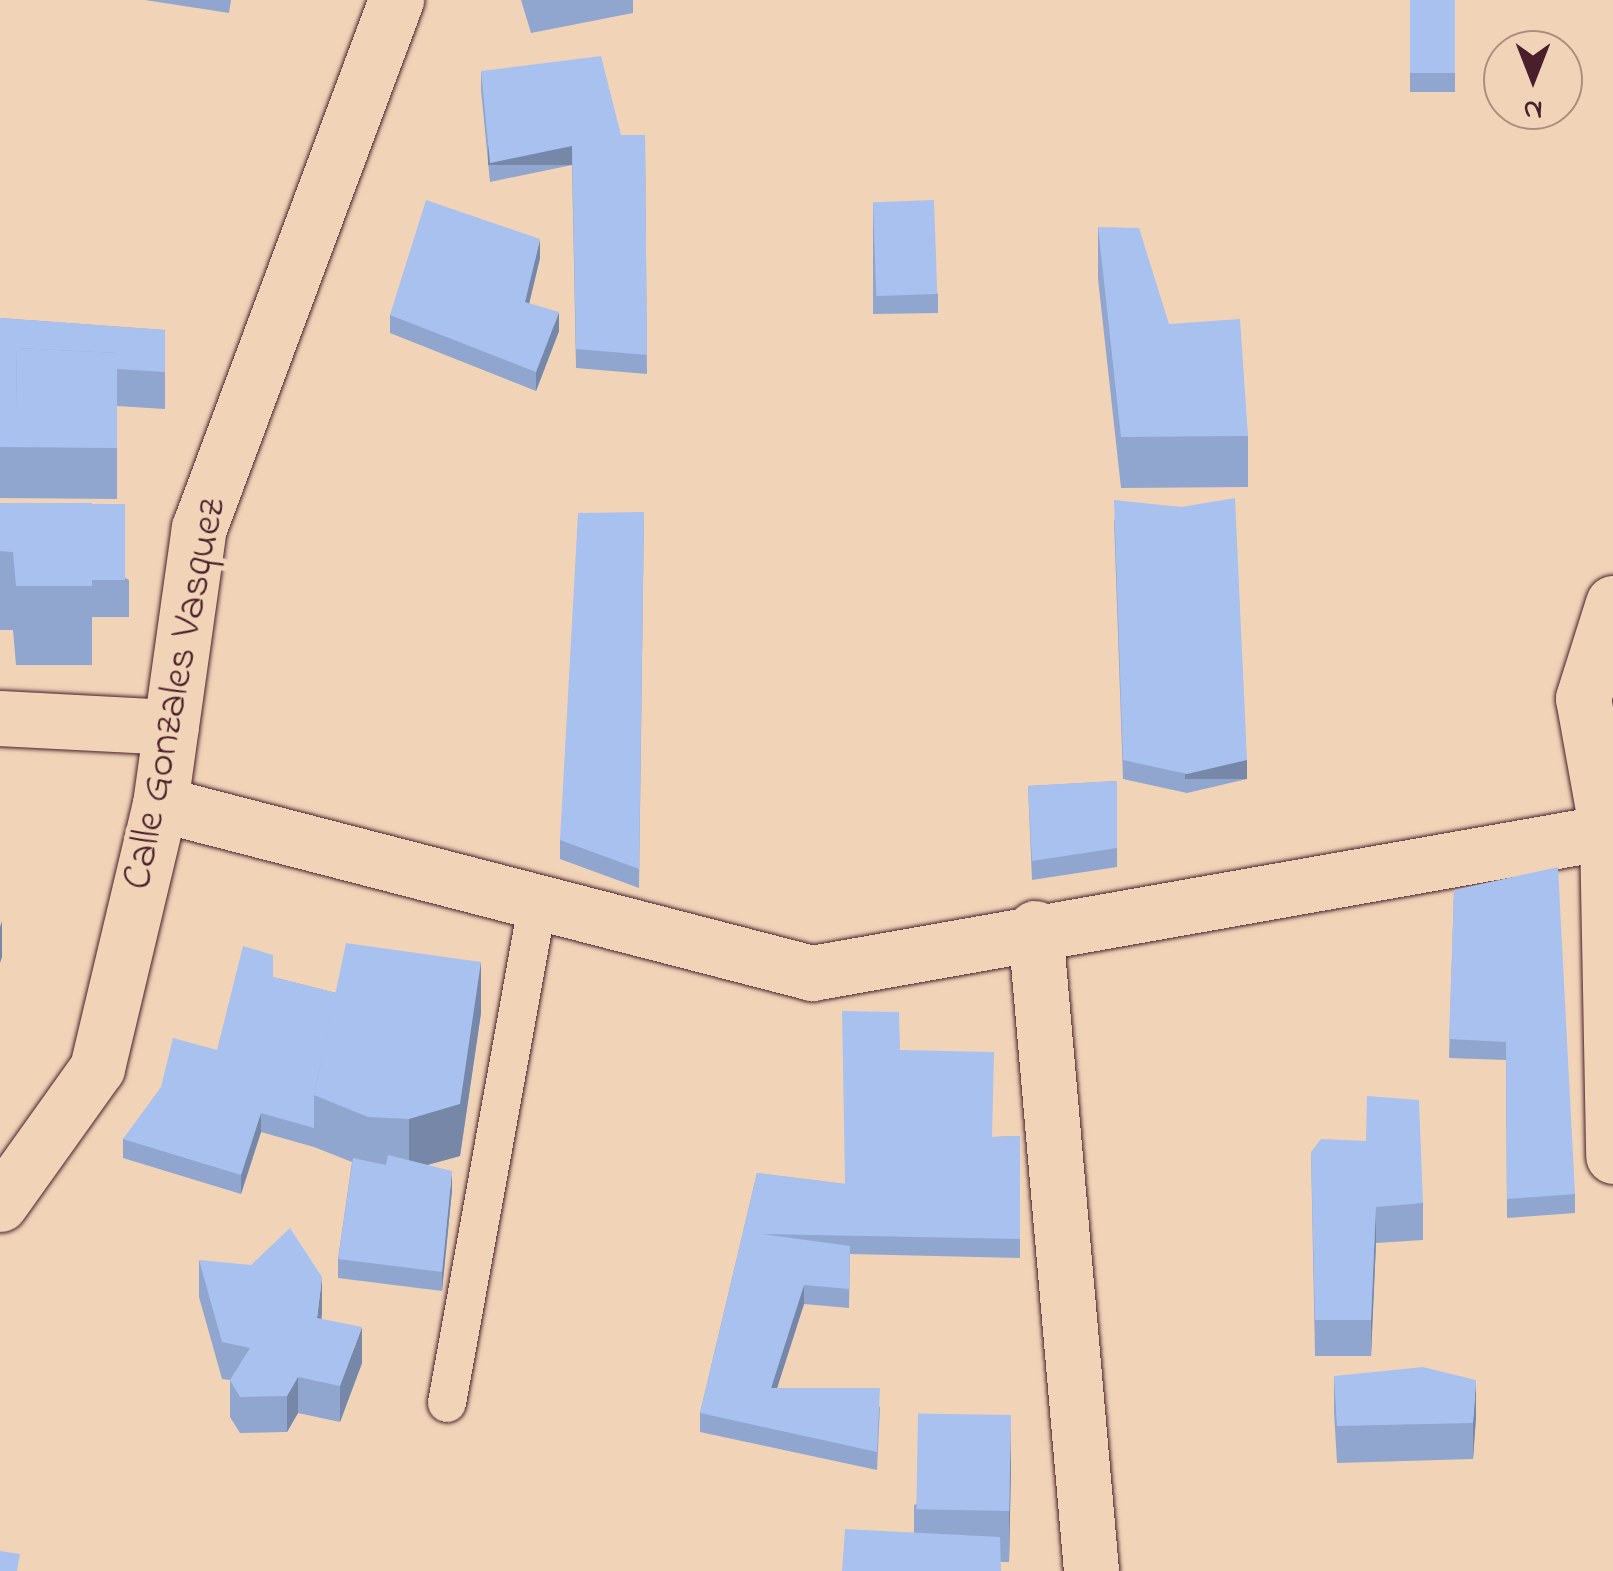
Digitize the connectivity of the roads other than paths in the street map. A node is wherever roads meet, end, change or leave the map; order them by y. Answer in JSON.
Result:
{"nodes":[{"id":1,"x":396,"y":0,"type":"edge"},
{"id":2,"x":1613,"y":603,"type":"edge"},
{"id":3,"x":0,"y":718,"type":"edge"},
{"id":4,"x":171,"y":727,"type":"junction"},
{"id":5,"x":160,"y":804,"type":"junction"},
{"id":6,"x":1607,"y":832,"type":"junction"},
{"id":7,"x":538,"y":902,"type":"junction"},
{"id":8,"x":1035,"y":928,"type":"junction"},
{"id":9,"x":1613,"y":1156,"type":"edge"},
{"id":10,"x":0,"y":1204,"type":"edge"},
{"id":11,"x":448,"y":1403,"type":"dead end"},
{"id":12,"x":1091,"y":1571,"type":"edge"}],
"edges":[{"from":1,"to":4,"type":"street","name":"Calle Gonzales Vasquez"},
{"from":2,"to":6,"type":"street"},
{"from":3,"to":4,"type":"street"},
{"from":4,"to":5,"type":"street","name":"Calle Gonzales Vasquez"},
{"from":5,"to":7,"type":"street"},
{"from":5,"to":10,"type":"street","name":"Calle Gonzales Vasquez"},
{"from":6,"to":8,"type":"street"},
{"from":6,"to":9,"type":"street"},
{"from":7,"to":8,"type":"street"},
{"from":7,"to":11,"type":"lane"},
{"from":8,"to":12,"type":"street"}]}
